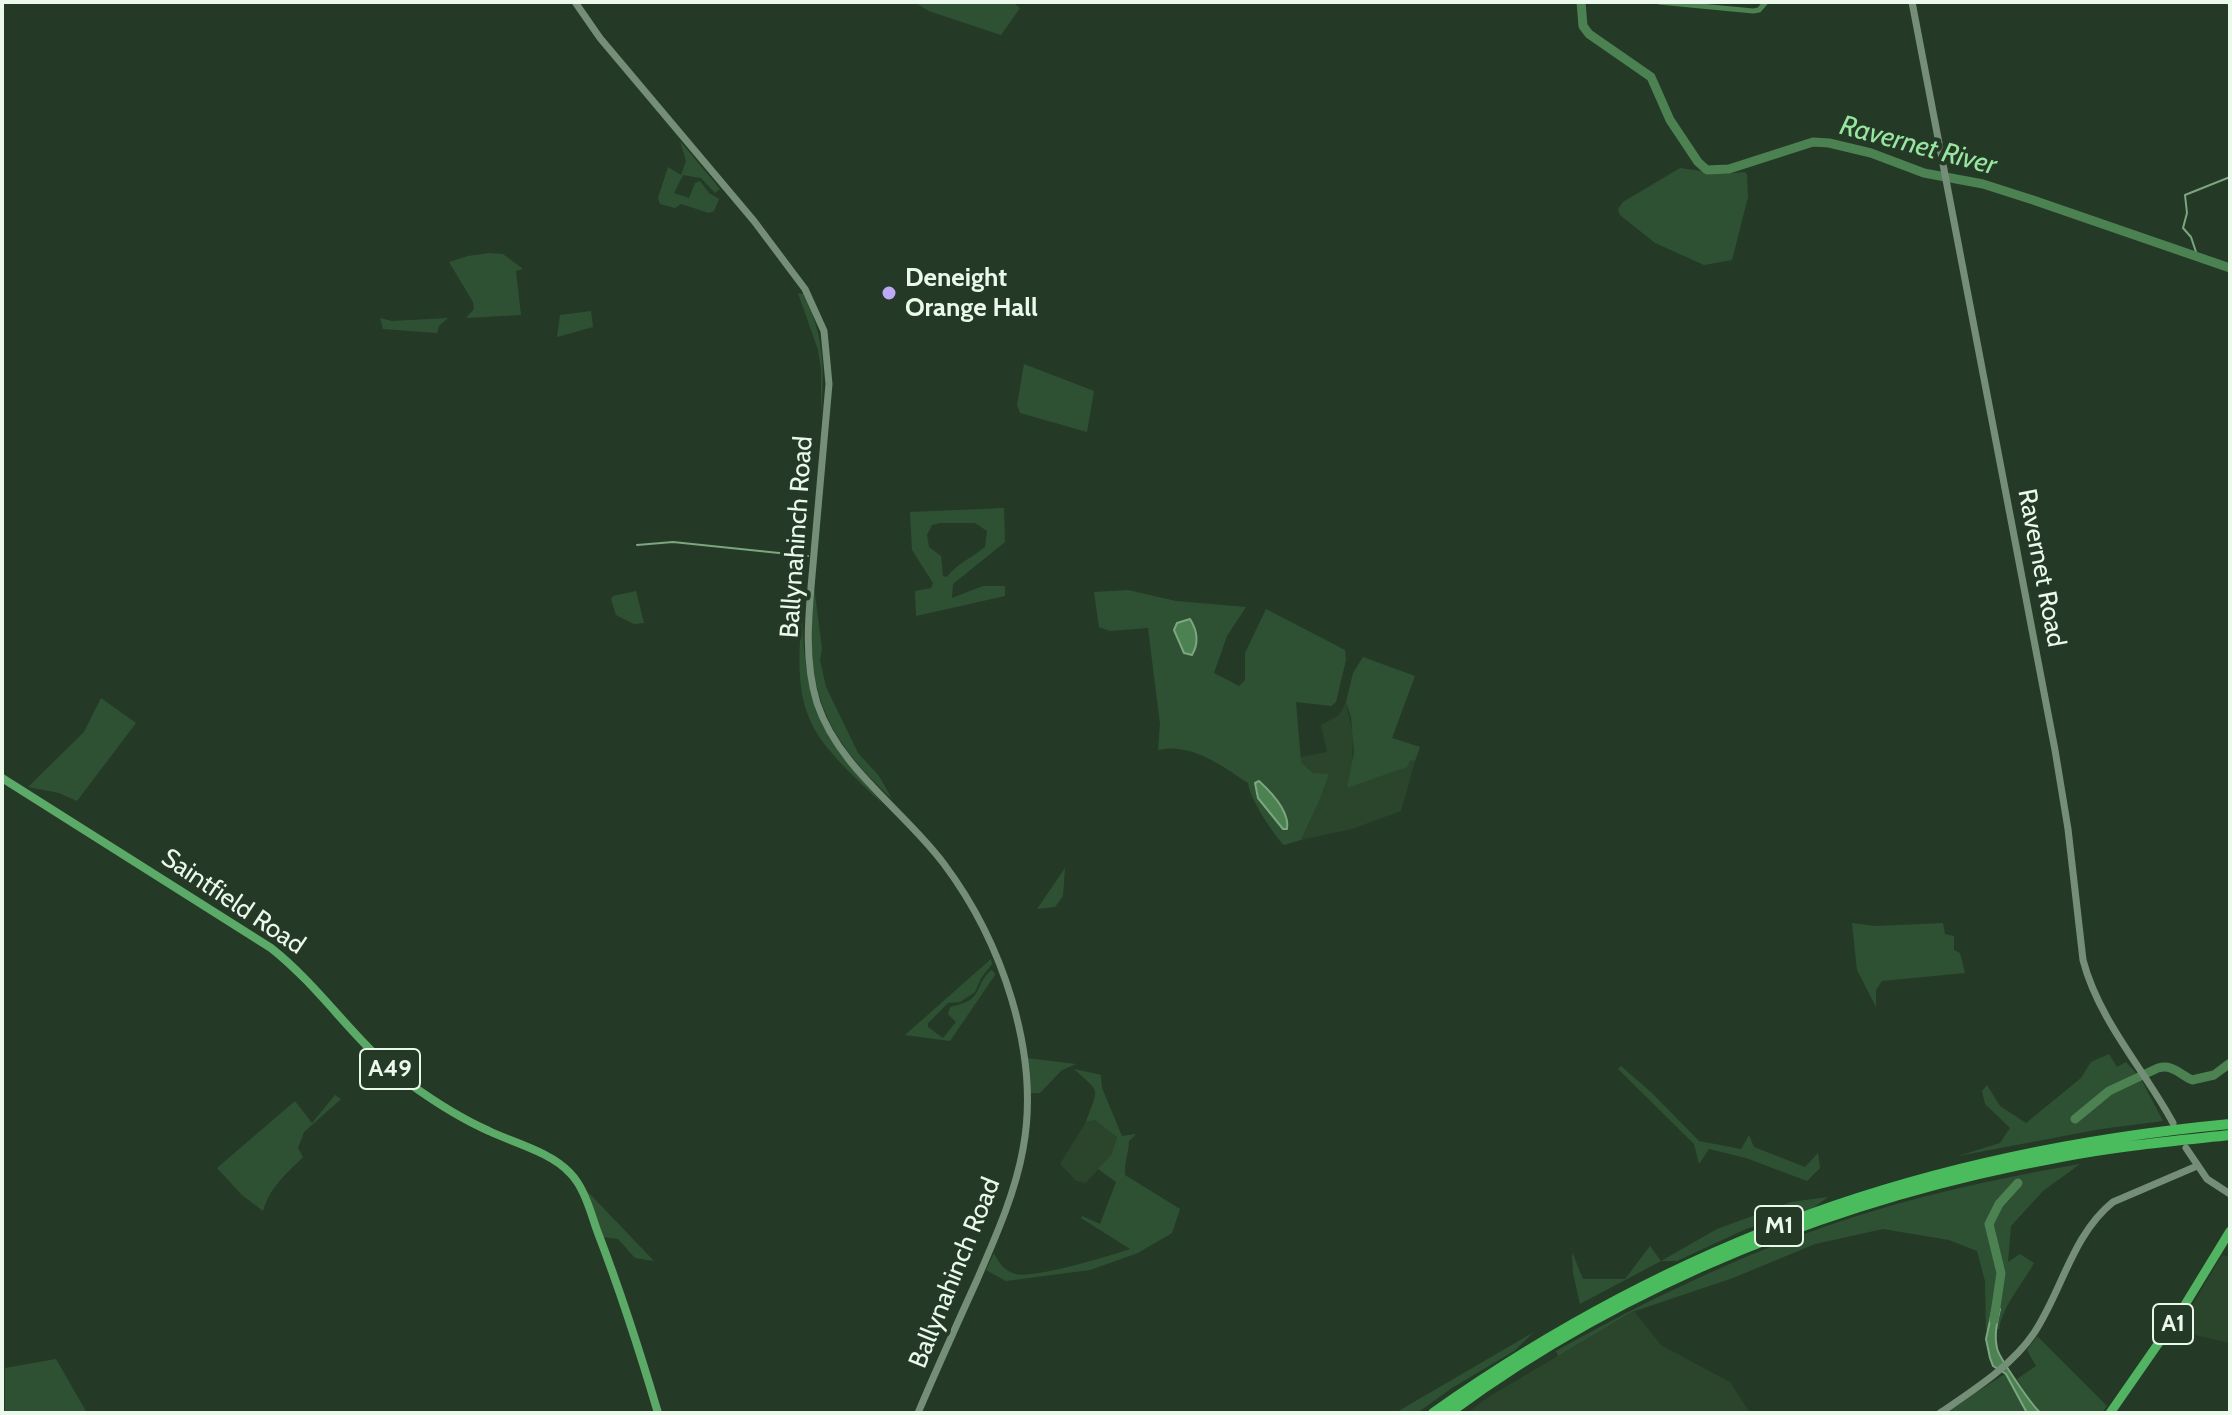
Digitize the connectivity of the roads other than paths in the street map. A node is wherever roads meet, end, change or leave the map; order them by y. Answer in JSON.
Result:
{"nodes":[{"id":1,"x":575,"y":2,"type":"edge"},
{"id":2,"x":1912,"y":2,"type":"edge"},
{"id":3,"x":2,"y":778,"type":"edge"},
{"id":4,"x":2173,"y":1123,"type":"dead end"},
{"id":5,"x":2230,"y":1124,"type":"edge"},
{"id":6,"x":2192,"y":1133,"type":"junction"},
{"id":7,"x":2230,"y":1135,"type":"edge"},
{"id":8,"x":2162,"y":1137,"type":"junction"},
{"id":9,"x":2186,"y":1148,"type":"dead end"},
{"id":10,"x":2197,"y":1166,"type":"junction"},
{"id":11,"x":2230,"y":1194,"type":"edge"},
{"id":12,"x":2230,"y":1231,"type":"edge"},
{"id":13,"x":658,"y":1413,"type":"edge"},
{"id":14,"x":918,"y":1413,"type":"edge"},
{"id":15,"x":1433,"y":1413,"type":"edge"},
{"id":16,"x":1449,"y":1413,"type":"edge"},
{"id":17,"x":1940,"y":1413,"type":"edge"},
{"id":18,"x":2110,"y":1413,"type":"edge"}],
"edges":[{"from":1,"to":14,"type":"street","name":"Ballynahinch Road"},
{"from":2,"to":4,"type":"street","name":"Ravernet Road"},
{"from":3,"to":13,"type":"main road","name":"Saintfield Road","number":"A49"},
{"from":5,"to":6,"type":"highway","number":"M1"},
{"from":6,"to":7,"type":"highway","number":"M1"},
{"from":6,"to":8,"type":"highway","number":"M1"},
{"from":8,"to":15,"type":"highway","number":"M1"},
{"from":8,"to":16,"type":"highway","number":"M1"},
{"from":9,"to":10,"type":"street"},
{"from":10,"to":11,"type":"street"},
{"from":10,"to":17,"type":"street"},
{"from":12,"to":18,"type":"highway","number":"A1"}]}
